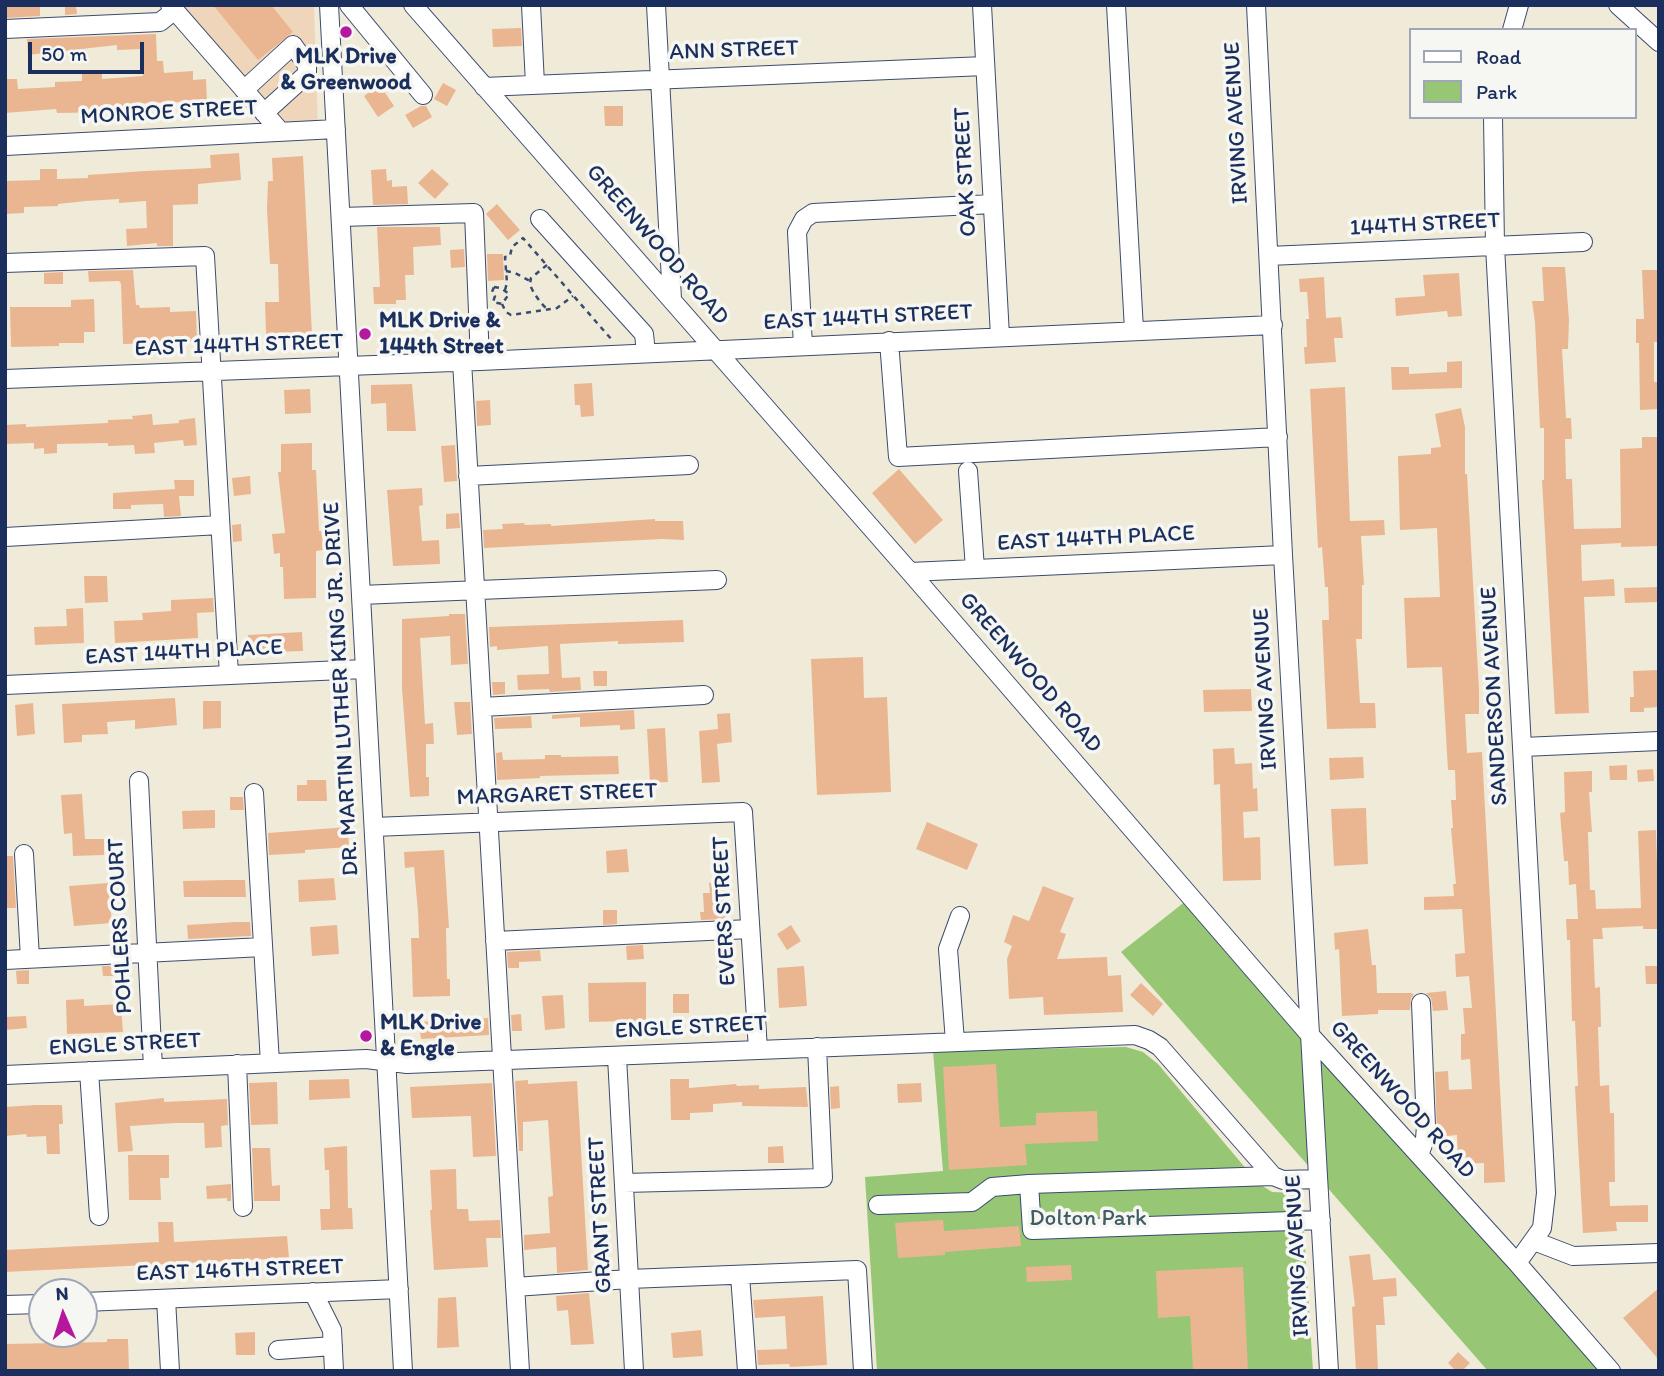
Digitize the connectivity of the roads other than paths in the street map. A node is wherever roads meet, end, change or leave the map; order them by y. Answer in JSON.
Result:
{"nodes":[{"id":1,"x":329,"y":5,"type":"edge"},
{"id":2,"x":349,"y":5,"type":"edge"},
{"id":3,"x":413,"y":5,"type":"edge"},
{"id":4,"x":531,"y":5,"type":"edge"},
{"id":5,"x":656,"y":5,"type":"edge"},
{"id":6,"x":982,"y":5,"type":"edge"},
{"id":7,"x":1116,"y":5,"type":"edge"},
{"id":8,"x":1256,"y":5,"type":"edge"},
{"id":9,"x":1519,"y":5,"type":"edge"},
{"id":10,"x":1618,"y":5,"type":"edge"},
{"id":11,"x":172,"y":8,"type":"edge"},
{"id":12,"x":1513,"y":28,"type":"edge"},
{"id":13,"x":5,"y":29,"type":"edge"},
{"id":14,"x":1659,"y":42,"type":"edge"},
{"id":15,"x":985,"y":66,"type":"junction"},
{"id":16,"x":660,"y":79,"type":"junction"},
{"id":17,"x":535,"y":84,"type":"junction"},
{"id":18,"x":484,"y":87,"type":"junction"},
{"id":19,"x":244,"y":90,"type":"junction"},
{"id":20,"x":423,"y":94,"type":"dead end"},
{"id":21,"x":264,"y":113,"type":"junction"},
{"id":22,"x":1493,"y":119,"type":"edge"},
{"id":23,"x":336,"y":130,"type":"junction"},
{"id":24,"x":281,"y":132,"type":"junction"},
{"id":25,"x":5,"y":146,"type":"edge"},
{"id":26,"x":993,"y":204,"type":"junction"},
{"id":27,"x":341,"y":217,"type":"junction"},
{"id":28,"x":540,"y":219,"type":"dead end"},
{"id":29,"x":1583,"y":242,"type":"dead end"},
{"id":30,"x":1495,"y":246,"type":"junction"},
{"id":31,"x":1269,"y":256,"type":"junction"},
{"id":32,"x":5,"y":263,"type":"edge"},
{"id":33,"x":672,"y":299,"type":"junction"},
{"id":34,"x":1273,"y":325,"type":"junction"},
{"id":35,"x":1134,"y":330,"type":"junction"},
{"id":36,"x":1000,"y":336,"type":"junction"},
{"id":37,"x":889,"y":341,"type":"junction"},
{"id":38,"x":803,"y":346,"type":"junction"},
{"id":39,"x":716,"y":351,"type":"junction"},
{"id":40,"x":646,"y":354,"type":"junction"},
{"id":41,"x":462,"y":361,"type":"junction"},
{"id":42,"x":480,"y":361,"type":"junction"},
{"id":43,"x":349,"y":366,"type":"junction"},
{"id":44,"x":212,"y":371,"type":"junction"},
{"id":45,"x":5,"y":379,"type":"edge"},
{"id":46,"x":1278,"y":437,"type":"junction"},
{"id":47,"x":689,"y":465,"type":"dead end"},
{"id":48,"x":968,"y":471,"type":"dead end"},
{"id":49,"x":468,"y":476,"type":"junction"},
{"id":50,"x":220,"y":525,"type":"junction"},
{"id":51,"x":5,"y":537,"type":"edge"},
{"id":52,"x":1283,"y":555,"type":"junction"},
{"id":53,"x":975,"y":569,"type":"junction"},
{"id":54,"x":910,"y":572,"type":"junction"},
{"id":55,"x":718,"y":580,"type":"dead end"},
{"id":56,"x":475,"y":591,"type":"junction"},
{"id":57,"x":361,"y":595,"type":"junction"},
{"id":58,"x":365,"y":669,"type":"junction"},
{"id":59,"x":229,"y":675,"type":"junction"},
{"id":60,"x":5,"y":685,"type":"edge"},
{"id":61,"x":704,"y":695,"type":"dead end"},
{"id":62,"x":481,"y":707,"type":"junction"},
{"id":63,"x":1659,"y":741,"type":"edge"},
{"id":64,"x":1523,"y":747,"type":"junction"},
{"id":65,"x":139,"y":781,"type":"dead end"},
{"id":66,"x":254,"y":793,"type":"dead end"},
{"id":67,"x":743,"y":812,"type":"joint"},
{"id":68,"x":488,"y":822,"type":"junction"},
{"id":69,"x":374,"y":827,"type":"junction"},
{"id":70,"x":24,"y":854,"type":"dead end"},
{"id":71,"x":960,"y":916,"type":"dead end"},
{"id":72,"x":750,"y":929,"type":"junction"},
{"id":73,"x":495,"y":941,"type":"junction"},
{"id":74,"x":264,"y":947,"type":"junction"},
{"id":75,"x":147,"y":953,"type":"junction"},
{"id":76,"x":30,"y":958,"type":"junction"},
{"id":77,"x":5,"y":960,"type":"edge"},
{"id":78,"x":1421,"y":1003,"type":"dead end"},
{"id":79,"x":1310,"y":1035,"type":"junction"},
{"id":80,"x":955,"y":1042,"type":"junction"},
{"id":81,"x":817,"y":1047,"type":"junction"},
{"id":82,"x":758,"y":1049,"type":"junction"},
{"id":83,"x":617,"y":1057,"type":"junction"},
{"id":84,"x":387,"y":1061,"type":"junction"},
{"id":85,"x":502,"y":1061,"type":"junction"},
{"id":86,"x":270,"y":1063,"type":"junction"},
{"id":87,"x":237,"y":1064,"type":"junction"},
{"id":88,"x":153,"y":1068,"type":"junction"},
{"id":89,"x":89,"y":1071,"type":"junction"},
{"id":90,"x":5,"y":1075,"type":"edge"},
{"id":91,"x":1419,"y":1155,"type":"junction"},
{"id":92,"x":1273,"y":1175,"type":"junction"},
{"id":93,"x":1318,"y":1179,"type":"junction"},
{"id":94,"x":624,"y":1183,"type":"junction"},
{"id":95,"x":1029,"y":1184,"type":"junction"},
{"id":96,"x":878,"y":1205,"type":"dead end"},
{"id":97,"x":243,"y":1207,"type":"dead end"},
{"id":98,"x":99,"y":1216,"type":"dead end"},
{"id":99,"x":1321,"y":1220,"type":"junction"},
{"id":100,"x":1534,"y":1241,"type":"junction"},
{"id":101,"x":1659,"y":1253,"type":"edge"},
{"id":102,"x":1517,"y":1263,"type":"junction"},
{"id":103,"x":740,"y":1275,"type":"junction"},
{"id":104,"x":629,"y":1279,"type":"junction"},
{"id":105,"x":515,"y":1287,"type":"junction"},
{"id":106,"x":399,"y":1289,"type":"junction"},
{"id":107,"x":313,"y":1292,"type":"junction"},
{"id":108,"x":166,"y":1298,"type":"junction"},
{"id":109,"x":98,"y":1301,"type":"edge"},
{"id":110,"x":28,"y":1304,"type":"edge"},
{"id":111,"x":5,"y":1305,"type":"edge"},
{"id":112,"x":333,"y":1346,"type":"junction"},
{"id":113,"x":278,"y":1350,"type":"dead end"},
{"id":114,"x":170,"y":1371,"type":"edge"},
{"id":115,"x":334,"y":1371,"type":"edge"},
{"id":116,"x":403,"y":1371,"type":"edge"},
{"id":117,"x":520,"y":1371,"type":"edge"},
{"id":118,"x":634,"y":1371,"type":"edge"},
{"id":119,"x":747,"y":1371,"type":"edge"},
{"id":120,"x":863,"y":1371,"type":"edge"},
{"id":121,"x":1329,"y":1371,"type":"edge"},
{"id":122,"x":1611,"y":1371,"type":"edge"}],
"edges":[{"from":1,"to":23,"type":"street","name":"DR. MARTIN LUTHER KING JR. DRIVE"},
{"from":2,"to":20,"type":"street"},
{"from":3,"to":18,"type":"street","name":"GREENWOOD ROAD"},
{"from":4,"to":17,"type":"street"},
{"from":5,"to":16,"type":"street"},
{"from":6,"to":15,"type":"street","name":"OAK STREET"},
{"from":7,"to":35,"type":"street"},
{"from":8,"to":31,"type":"street","name":"IRVING AVENUE"},
{"from":9,"to":12,"type":"street"},
{"from":10,"to":14,"type":"street"},
{"from":11,"to":13,"type":"street"},
{"from":11,"to":19,"type":"street"},
{"from":15,"to":16,"type":"street","name":"ANN STREET"},
{"from":15,"to":26,"type":"street","name":"OAK STREET"},
{"from":16,"to":17,"type":"street","name":"ANN STREET"},
{"from":16,"to":33,"type":"street"},
{"from":17,"to":18,"type":"street","name":"ANN STREET"},
{"from":18,"to":33,"type":"street","name":"GREENWOOD ROAD"},
{"from":19,"to":21,"type":"street"},
{"from":19,"to":21,"type":"street"},
{"from":21,"to":24,"type":"street"},
{"from":22,"to":30,"type":"street","name":"SANDERSON AVENUE"},
{"from":23,"to":24,"type":"street","name":"MONROE STREET"},
{"from":23,"to":27,"type":"street","name":"DR. MARTIN LUTHER KING JR. DRIVE"},
{"from":24,"to":25,"type":"street","name":"MONROE STREET"},
{"from":26,"to":36,"type":"street","name":"OAK STREET"},
{"from":26,"to":38,"type":"street"},
{"from":27,"to":42,"type":"street"},
{"from":27,"to":43,"type":"street","name":"DR. MARTIN LUTHER KING JR. DRIVE"},
{"from":28,"to":40,"type":"street"},
{"from":29,"to":30,"type":"street","name":"144TH STREET"},
{"from":30,"to":31,"type":"street","name":"144TH STREET"},
{"from":30,"to":64,"type":"street","name":"SANDERSON AVENUE"},
{"from":31,"to":34,"type":"street","name":"IRVING AVENUE"},
{"from":32,"to":44,"type":"street"},
{"from":33,"to":39,"type":"street","name":"GREENWOOD ROAD"},
{"from":34,"to":35,"type":"street","name":"EAST 144TH STREET"},
{"from":34,"to":46,"type":"street","name":"IRVING AVENUE"},
{"from":35,"to":36,"type":"street","name":"EAST 144TH STREET"},
{"from":36,"to":37,"type":"street","name":"EAST 144TH STREET"},
{"from":37,"to":38,"type":"street","name":"EAST 144TH STREET"},
{"from":37,"to":46,"type":"street"},
{"from":38,"to":39,"type":"street","name":"EAST 144TH STREET"},
{"from":39,"to":40,"type":"street","name":"EAST 144TH STREET"},
{"from":39,"to":54,"type":"street","name":"GREENWOOD ROAD"},
{"from":40,"to":42,"type":"street","name":"EAST 144TH STREET"},
{"from":41,"to":42,"type":"street","name":"EAST 144TH STREET"},
{"from":41,"to":43,"type":"street","name":"EAST 144TH STREET"},
{"from":41,"to":49,"type":"street"},
{"from":43,"to":44,"type":"street","name":"EAST 144TH STREET"},
{"from":43,"to":57,"type":"street","name":"DR. MARTIN LUTHER KING JR. DRIVE"},
{"from":44,"to":45,"type":"street","name":"EAST 144TH STREET"},
{"from":44,"to":50,"type":"street"},
{"from":46,"to":52,"type":"street","name":"IRVING AVENUE"},
{"from":47,"to":49,"type":"street"},
{"from":48,"to":53,"type":"street"},
{"from":49,"to":56,"type":"street"},
{"from":50,"to":51,"type":"street"},
{"from":50,"to":59,"type":"street"},
{"from":52,"to":53,"type":"street","name":"EAST 144TH PLACE"},
{"from":52,"to":79,"type":"street","name":"IRVING AVENUE"},
{"from":53,"to":54,"type":"street","name":"EAST 144TH PLACE"},
{"from":54,"to":79,"type":"street","name":"GREENWOOD ROAD"},
{"from":55,"to":56,"type":"street"},
{"from":56,"to":57,"type":"street"},
{"from":56,"to":62,"type":"street"},
{"from":57,"to":58,"type":"street","name":"DR. MARTIN LUTHER KING JR. DRIVE"},
{"from":58,"to":59,"type":"street","name":"EAST 144TH PLACE"},
{"from":58,"to":69,"type":"street","name":"DR. MARTIN LUTHER KING JR. DRIVE"},
{"from":59,"to":60,"type":"street","name":"EAST 144TH PLACE"},
{"from":61,"to":62,"type":"street"},
{"from":62,"to":68,"type":"street"},
{"from":63,"to":64,"type":"street"},
{"from":64,"to":100,"type":"street","name":"SANDERSON AVENUE"},
{"from":65,"to":75,"type":"street","name":"POHLERS COURT"},
{"from":66,"to":74,"type":"street"},
{"from":67,"to":68,"type":"street","name":"MARGARET STREET"},
{"from":67,"to":72,"type":"street","name":"EVERS STREET"},
{"from":68,"to":69,"type":"street","name":"MARGARET STREET"},
{"from":68,"to":73,"type":"street"},
{"from":69,"to":84,"type":"street","name":"DR. MARTIN LUTHER KING JR. DRIVE"},
{"from":70,"to":76,"type":"street"},
{"from":71,"to":80,"type":"street"},
{"from":72,"to":73,"type":"street"},
{"from":72,"to":82,"type":"street","name":"EVERS STREET"},
{"from":73,"to":85,"type":"street"},
{"from":74,"to":75,"type":"street"},
{"from":74,"to":86,"type":"street"},
{"from":75,"to":76,"type":"street"},
{"from":75,"to":88,"type":"street","name":"POHLERS COURT"},
{"from":76,"to":77,"type":"street"},
{"from":78,"to":91,"type":"street"},
{"from":79,"to":91,"type":"street","name":"GREENWOOD ROAD"},
{"from":79,"to":93,"type":"street","name":"IRVING AVENUE"},
{"from":80,"to":81,"type":"street","name":"ENGLE STREET"},
{"from":80,"to":92,"type":"street","name":"ENGLE STREET"},
{"from":81,"to":82,"type":"street","name":"ENGLE STREET"},
{"from":81,"to":94,"type":"street"},
{"from":82,"to":83,"type":"street","name":"ENGLE STREET"},
{"from":83,"to":85,"type":"street","name":"ENGLE STREET"},
{"from":83,"to":94,"type":"street","name":"GRANT STREET"},
{"from":84,"to":85,"type":"street","name":"ENGLE STREET"},
{"from":84,"to":86,"type":"street","name":"ENGLE STREET"},
{"from":84,"to":106,"type":"street","name":"DR. MARTIN LUTHER KING JR. DRIVE"},
{"from":85,"to":105,"type":"street"},
{"from":86,"to":87,"type":"street","name":"ENGLE STREET"},
{"from":87,"to":88,"type":"street","name":"ENGLE STREET"},
{"from":87,"to":97,"type":"street"},
{"from":88,"to":89,"type":"street","name":"ENGLE STREET"},
{"from":89,"to":90,"type":"street","name":"ENGLE STREET"},
{"from":89,"to":98,"type":"street"},
{"from":91,"to":102,"type":"street","name":"GREENWOOD ROAD"},
{"from":92,"to":93,"type":"street"},
{"from":92,"to":95,"type":"street"},
{"from":93,"to":99,"type":"street","name":"IRVING AVENUE"},
{"from":94,"to":104,"type":"street","name":"GRANT STREET"},
{"from":95,"to":96,"type":"street"},
{"from":95,"to":99,"type":"street"},
{"from":99,"to":121,"type":"street","name":"IRVING AVENUE"},
{"from":100,"to":101,"type":"street"},
{"from":100,"to":102,"type":"street","name":"SANDERSON AVENUE"},
{"from":102,"to":122,"type":"street","name":"GREENWOOD ROAD"},
{"from":103,"to":104,"type":"street"},
{"from":103,"to":119,"type":"street"},
{"from":103,"to":120,"type":"street"},
{"from":104,"to":105,"type":"street"},
{"from":104,"to":118,"type":"street","name":"GRANT STREET"},
{"from":105,"to":117,"type":"street"},
{"from":106,"to":107,"type":"street","name":"EAST 146TH STREET"},
{"from":106,"to":116,"type":"street","name":"DR. MARTIN LUTHER KING JR. DRIVE"},
{"from":107,"to":108,"type":"street","name":"EAST 146TH STREET"},
{"from":107,"to":112,"type":"street"},
{"from":108,"to":109,"type":"street","name":"EAST 146TH STREET"},
{"from":108,"to":114,"type":"street"},
{"from":110,"to":111,"type":"street"},
{"from":112,"to":113,"type":"street"},
{"from":112,"to":115,"type":"street"}]}
